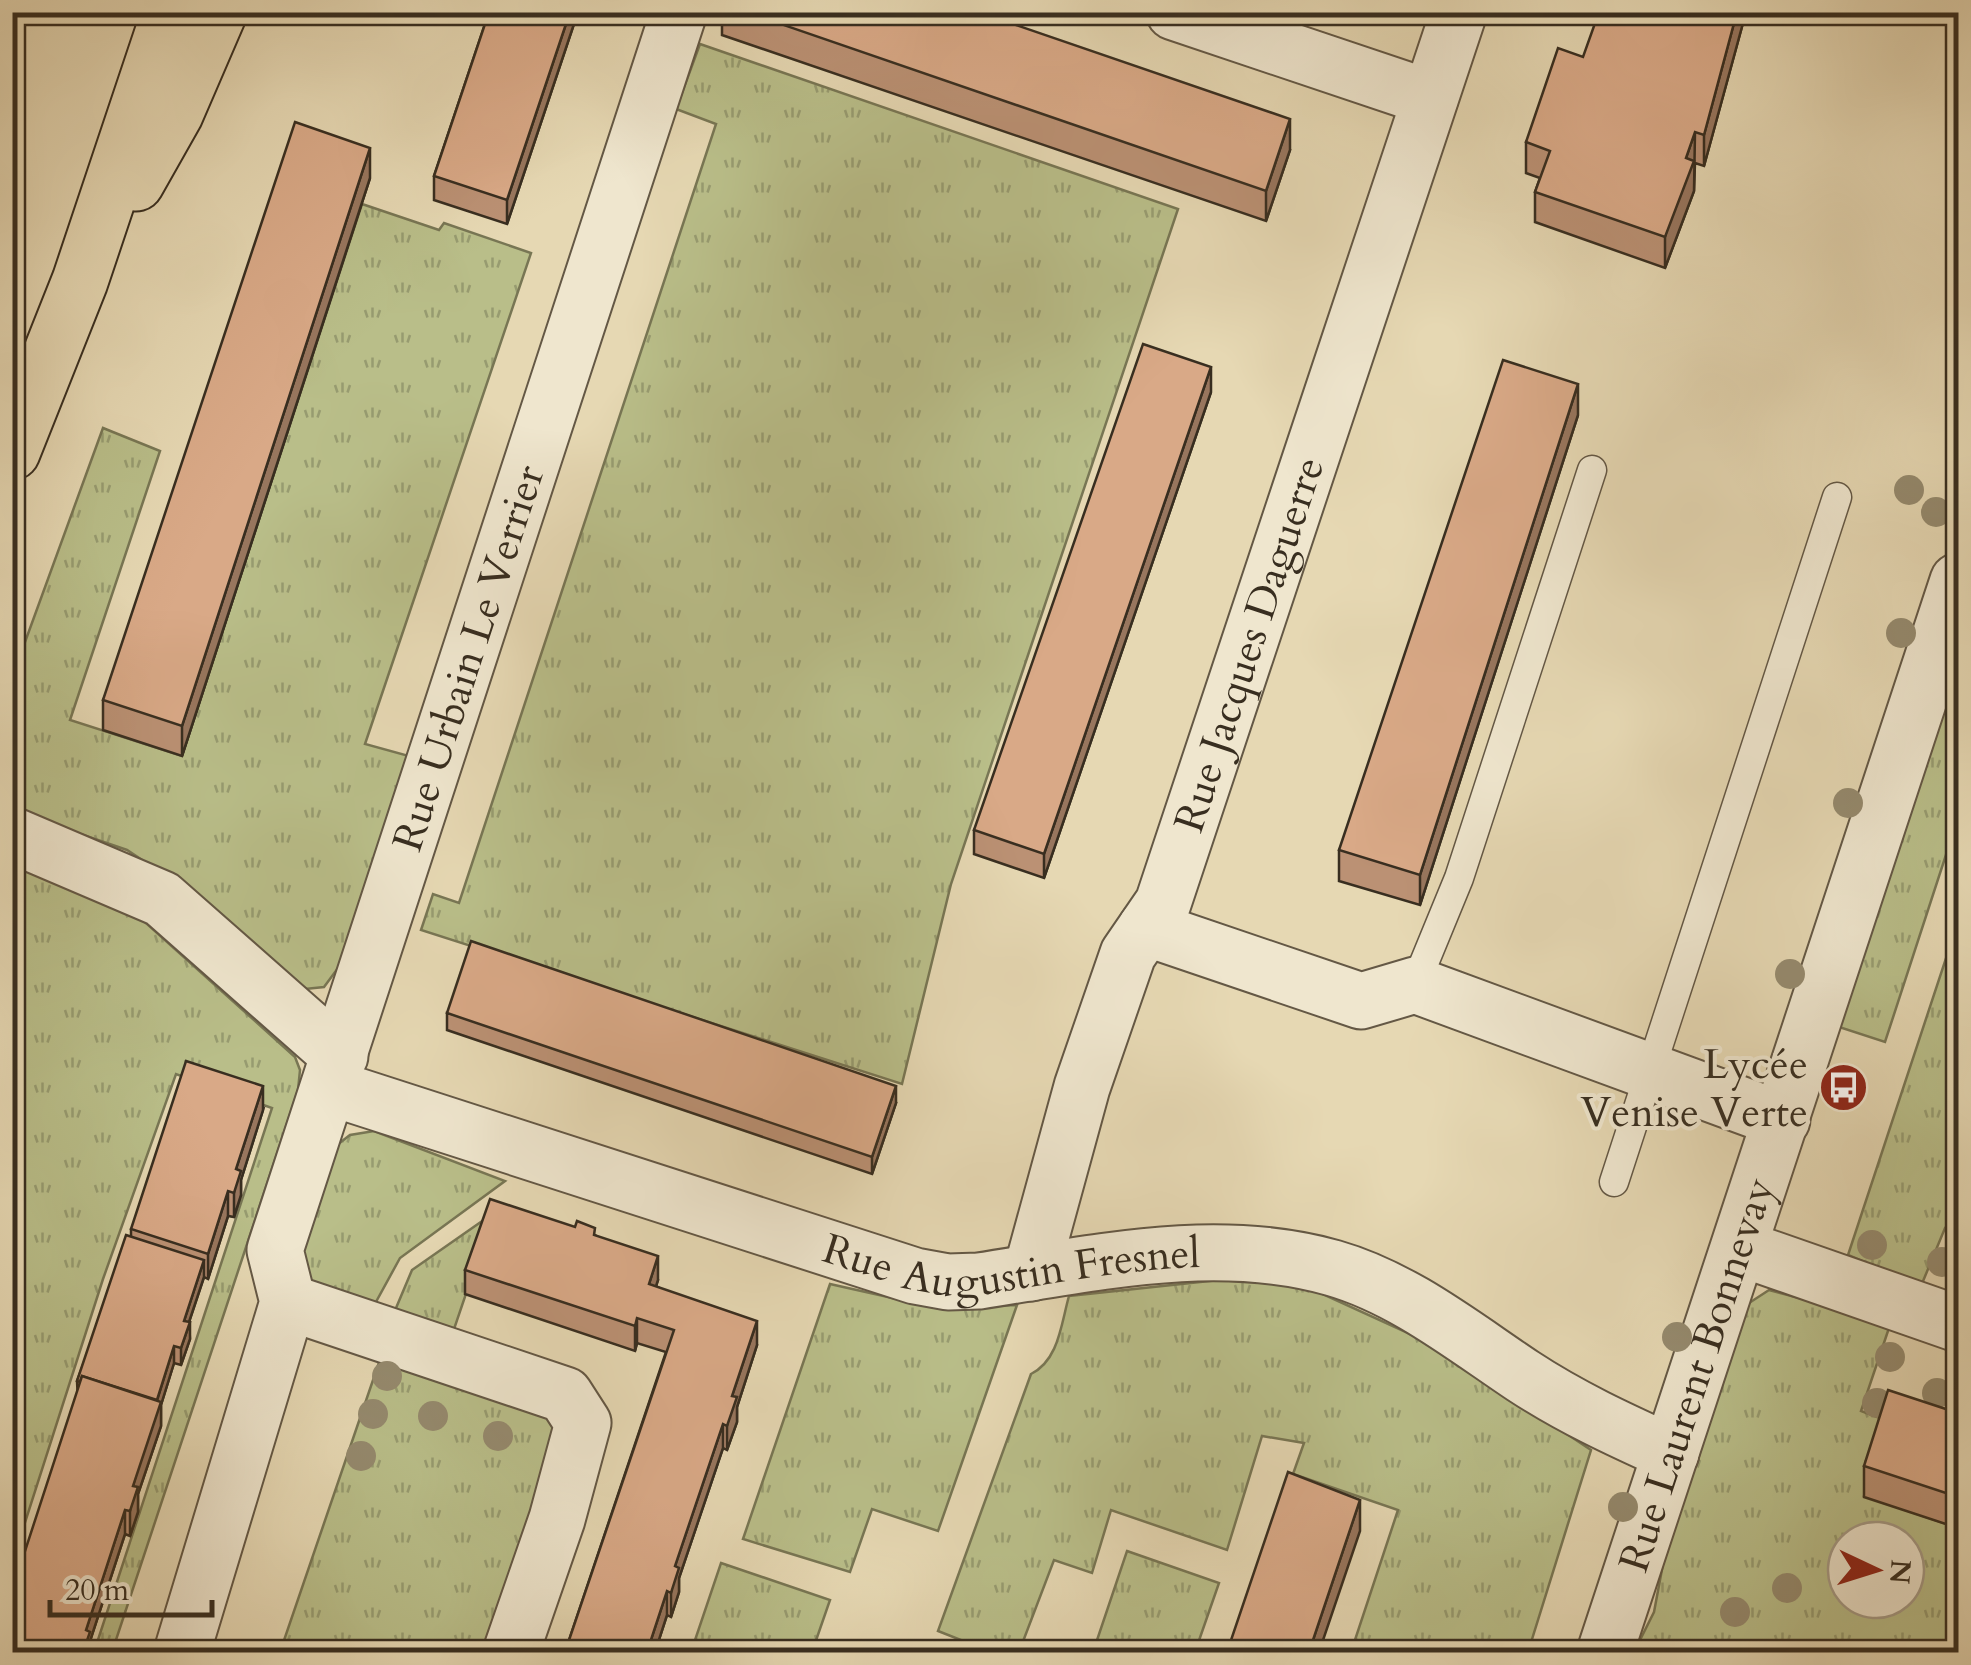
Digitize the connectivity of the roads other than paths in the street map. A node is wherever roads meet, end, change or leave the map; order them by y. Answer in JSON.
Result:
{"nodes":[{"id":1,"x":170,"y":12,"type":"edge"},
{"id":2,"x":219,"y":12,"type":"edge"},
{"id":3,"x":679,"y":12,"type":"edge"},
{"id":4,"x":1458,"y":12,"type":"edge"},
{"id":5,"x":1180,"y":13,"type":"edge"},
{"id":6,"x":1430,"y":98,"type":"junction"},
{"id":7,"x":80,"y":281,"type":"junction"},
{"id":8,"x":12,"y":452,"type":"edge"},
{"id":9,"x":1592,"y":470,"type":"dead end"},
{"id":10,"x":1837,"y":497,"type":"dead end"},
{"id":11,"x":1958,"y":582,"type":"edge"},
{"id":12,"x":12,"y":836,"type":"edge"},
{"id":13,"x":1146,"y":928,"type":"junction"},
{"id":14,"x":1415,"y":985,"type":"junction"},
{"id":15,"x":334,"y":1071,"type":"junction"},
{"id":16,"x":1650,"y":1072,"type":"junction"},
{"id":17,"x":1782,"y":1120,"type":"junction"},
{"id":18,"x":1614,"y":1182,"type":"dead end"},
{"id":19,"x":1740,"y":1248,"type":"junction"},
{"id":20,"x":1031,"y":1273,"type":"junction"},
{"id":21,"x":288,"y":1302,"type":"junction"},
{"id":22,"x":1958,"y":1324,"type":"edge"},
{"id":23,"x":1671,"y":1453,"type":"junction"},
{"id":24,"x":182,"y":1652,"type":"edge"},
{"id":25,"x":511,"y":1652,"type":"edge"},
{"id":26,"x":1605,"y":1652,"type":"edge"}],
"edges":[{"from":1,"to":7,"type":"main road"},
{"from":2,"to":7,"type":"main road"},
{"from":3,"to":15,"type":"street","name":"Rue Urbain Le Verrier"},
{"from":4,"to":6,"type":"street","name":"Rue Jacques Daguerre"},
{"from":5,"to":6,"type":"street"},
{"from":6,"to":13,"type":"street","name":"Rue Jacques Daguerre"},
{"from":7,"to":8,"type":"main road"},
{"from":9,"to":14,"type":"lane"},
{"from":10,"to":16,"type":"lane"},
{"from":11,"to":17,"type":"street","name":"Rue Laurent Bonnevay"},
{"from":12,"to":15,"type":"street","name":"Rue Augustin Fresnel"},
{"from":13,"to":14,"type":"street"},
{"from":13,"to":20,"type":"street","name":"Rue Jacques Daguerre"},
{"from":14,"to":16,"type":"street"},
{"from":15,"to":20,"type":"street","name":"Rue Augustin Fresnel"},
{"from":15,"to":21,"type":"street","name":"Rue Urbain Le Verrier"},
{"from":16,"to":17,"type":"street"},
{"from":16,"to":18,"type":"lane"},
{"from":17,"to":19,"type":"street","name":"Rue Laurent Bonnevay"},
{"from":19,"to":22,"type":"street"},
{"from":19,"to":23,"type":"street","name":"Rue Laurent Bonnevay"},
{"from":20,"to":23,"type":"street","name":"Rue Augustin Fresnel"},
{"from":21,"to":24,"type":"street"},
{"from":21,"to":25,"type":"street"},
{"from":23,"to":26,"type":"street","name":"Rue Laurent Bonnevay"}]}
